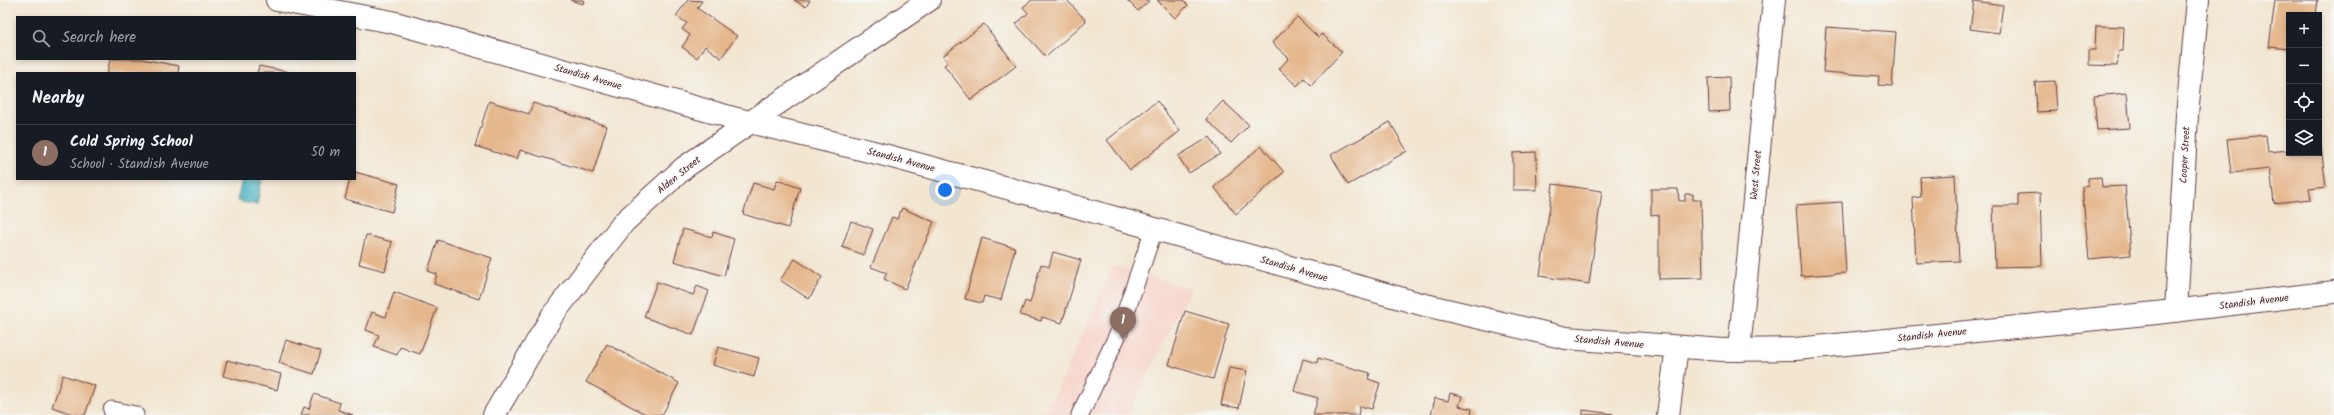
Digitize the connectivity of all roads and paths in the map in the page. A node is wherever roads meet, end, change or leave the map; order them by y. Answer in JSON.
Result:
{"nodes":[{"id":1,"x":276,"y":0,"type":"edge"},
{"id":2,"x":929,"y":0,"type":"edge"},
{"id":3,"x":1774,"y":0,"type":"edge"},
{"id":4,"x":2198,"y":0,"type":"edge"},
{"id":5,"x":750,"y":122,"type":"junction"},
{"id":6,"x":1154,"y":229,"type":"junction"},
{"id":7,"x":2334,"y":292,"type":"edge"},
{"id":8,"x":2176,"y":311,"type":"junction"},
{"id":9,"x":1677,"y":347,"type":"junction"},
{"id":10,"x":1739,"y":350,"type":"junction"},
{"id":11,"x":112,"y":410,"type":"dead end"},
{"id":12,"x":134,"y":415,"type":"edge"},
{"id":13,"x":494,"y":415,"type":"edge"},
{"id":14,"x":1080,"y":415,"type":"edge"},
{"id":15,"x":1668,"y":415,"type":"edge"}],
"edges":[{"from":1,"to":5,"type":"street","name":"Standish Avenue"},
{"from":2,"to":5,"type":"street","name":"Alden Street"},
{"from":3,"to":10,"type":"street","name":"West Street"},
{"from":4,"to":8,"type":"street","name":"Cooper Street"},
{"from":5,"to":6,"type":"street","name":"Standish Avenue"},
{"from":5,"to":13,"type":"street","name":"Alden Street"},
{"from":6,"to":9,"type":"street","name":"Standish Avenue"},
{"from":6,"to":14,"type":"lane"},
{"from":7,"to":8,"type":"street","name":"Standish Avenue"},
{"from":8,"to":10,"type":"street","name":"Standish Avenue"},
{"from":9,"to":10,"type":"street","name":"Standish Avenue"},
{"from":9,"to":15,"type":"street"},
{"from":11,"to":12,"type":"lane"}]}
